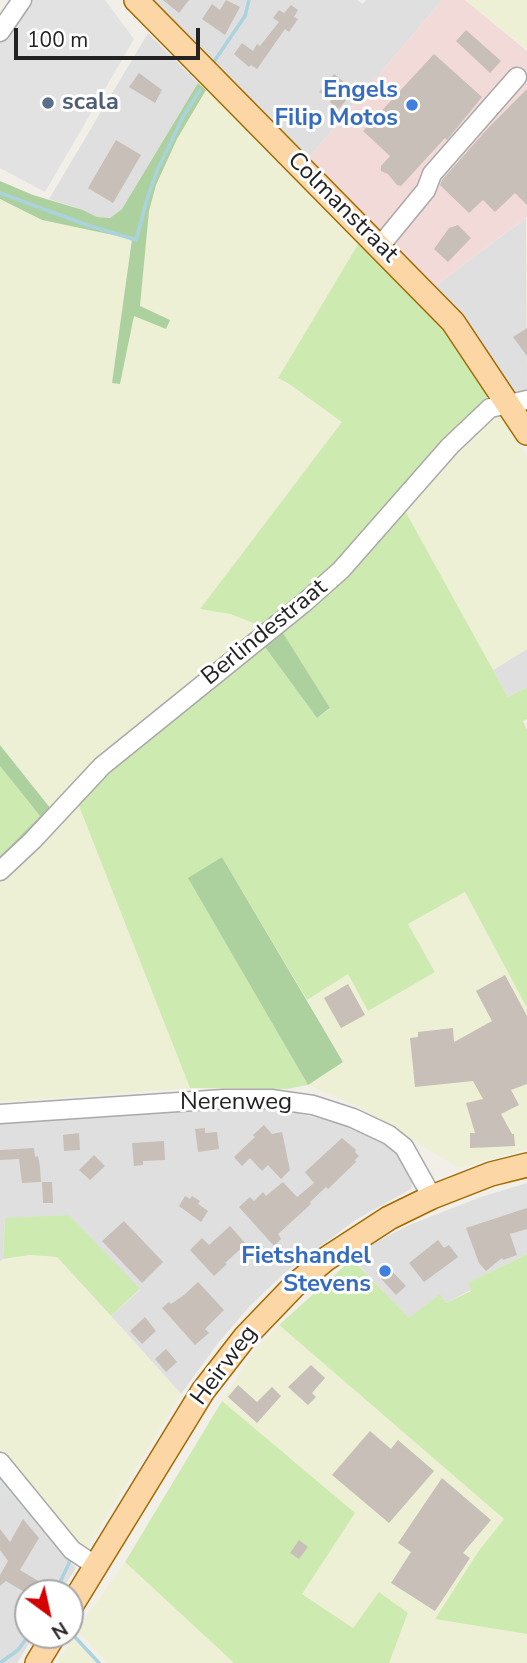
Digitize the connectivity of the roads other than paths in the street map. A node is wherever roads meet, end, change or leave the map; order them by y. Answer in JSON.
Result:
{"nodes":[{"id":1,"x":22,"y":0,"type":"edge"},
{"id":2,"x":136,"y":0,"type":"edge"},
{"id":3,"x":0,"y":32,"type":"edge"},
{"id":4,"x":517,"y":77,"type":"dead end"},
{"id":5,"x":380,"y":246,"type":"junction"},
{"id":6,"x":518,"y":402,"type":"edge"},
{"id":7,"x":527,"y":433,"type":"edge"},
{"id":8,"x":0,"y":871,"type":"edge"},
{"id":9,"x":0,"y":1114,"type":"edge"},
{"id":10,"x":527,"y":1165,"type":"edge"},
{"id":11,"x":432,"y":1197,"type":"junction"},
{"id":12,"x":0,"y":1462,"type":"edge"},
{"id":13,"x":96,"y":1566,"type":"junction"},
{"id":14,"x":84,"y":1585,"type":"edge"}],
"edges":[{"from":1,"to":3,"type":"street"},
{"from":2,"to":5,"type":"main road","name":"Colmanstraat"},
{"from":4,"to":5,"type":"street"},
{"from":5,"to":6,"type":"main road","name":"Colmanstraat"},
{"from":6,"to":7,"type":"main road","name":"Colmanstraat"},
{"from":6,"to":8,"type":"street","name":"Berlindestraat"},
{"from":9,"to":11,"type":"street","name":"Nerenweg"},
{"from":10,"to":11,"type":"main road","name":"Heirweg"},
{"from":11,"to":13,"type":"main road","name":"Heirweg"},
{"from":12,"to":13,"type":"street"},
{"from":13,"to":14,"type":"main road","name":"Heirweg"}]}
